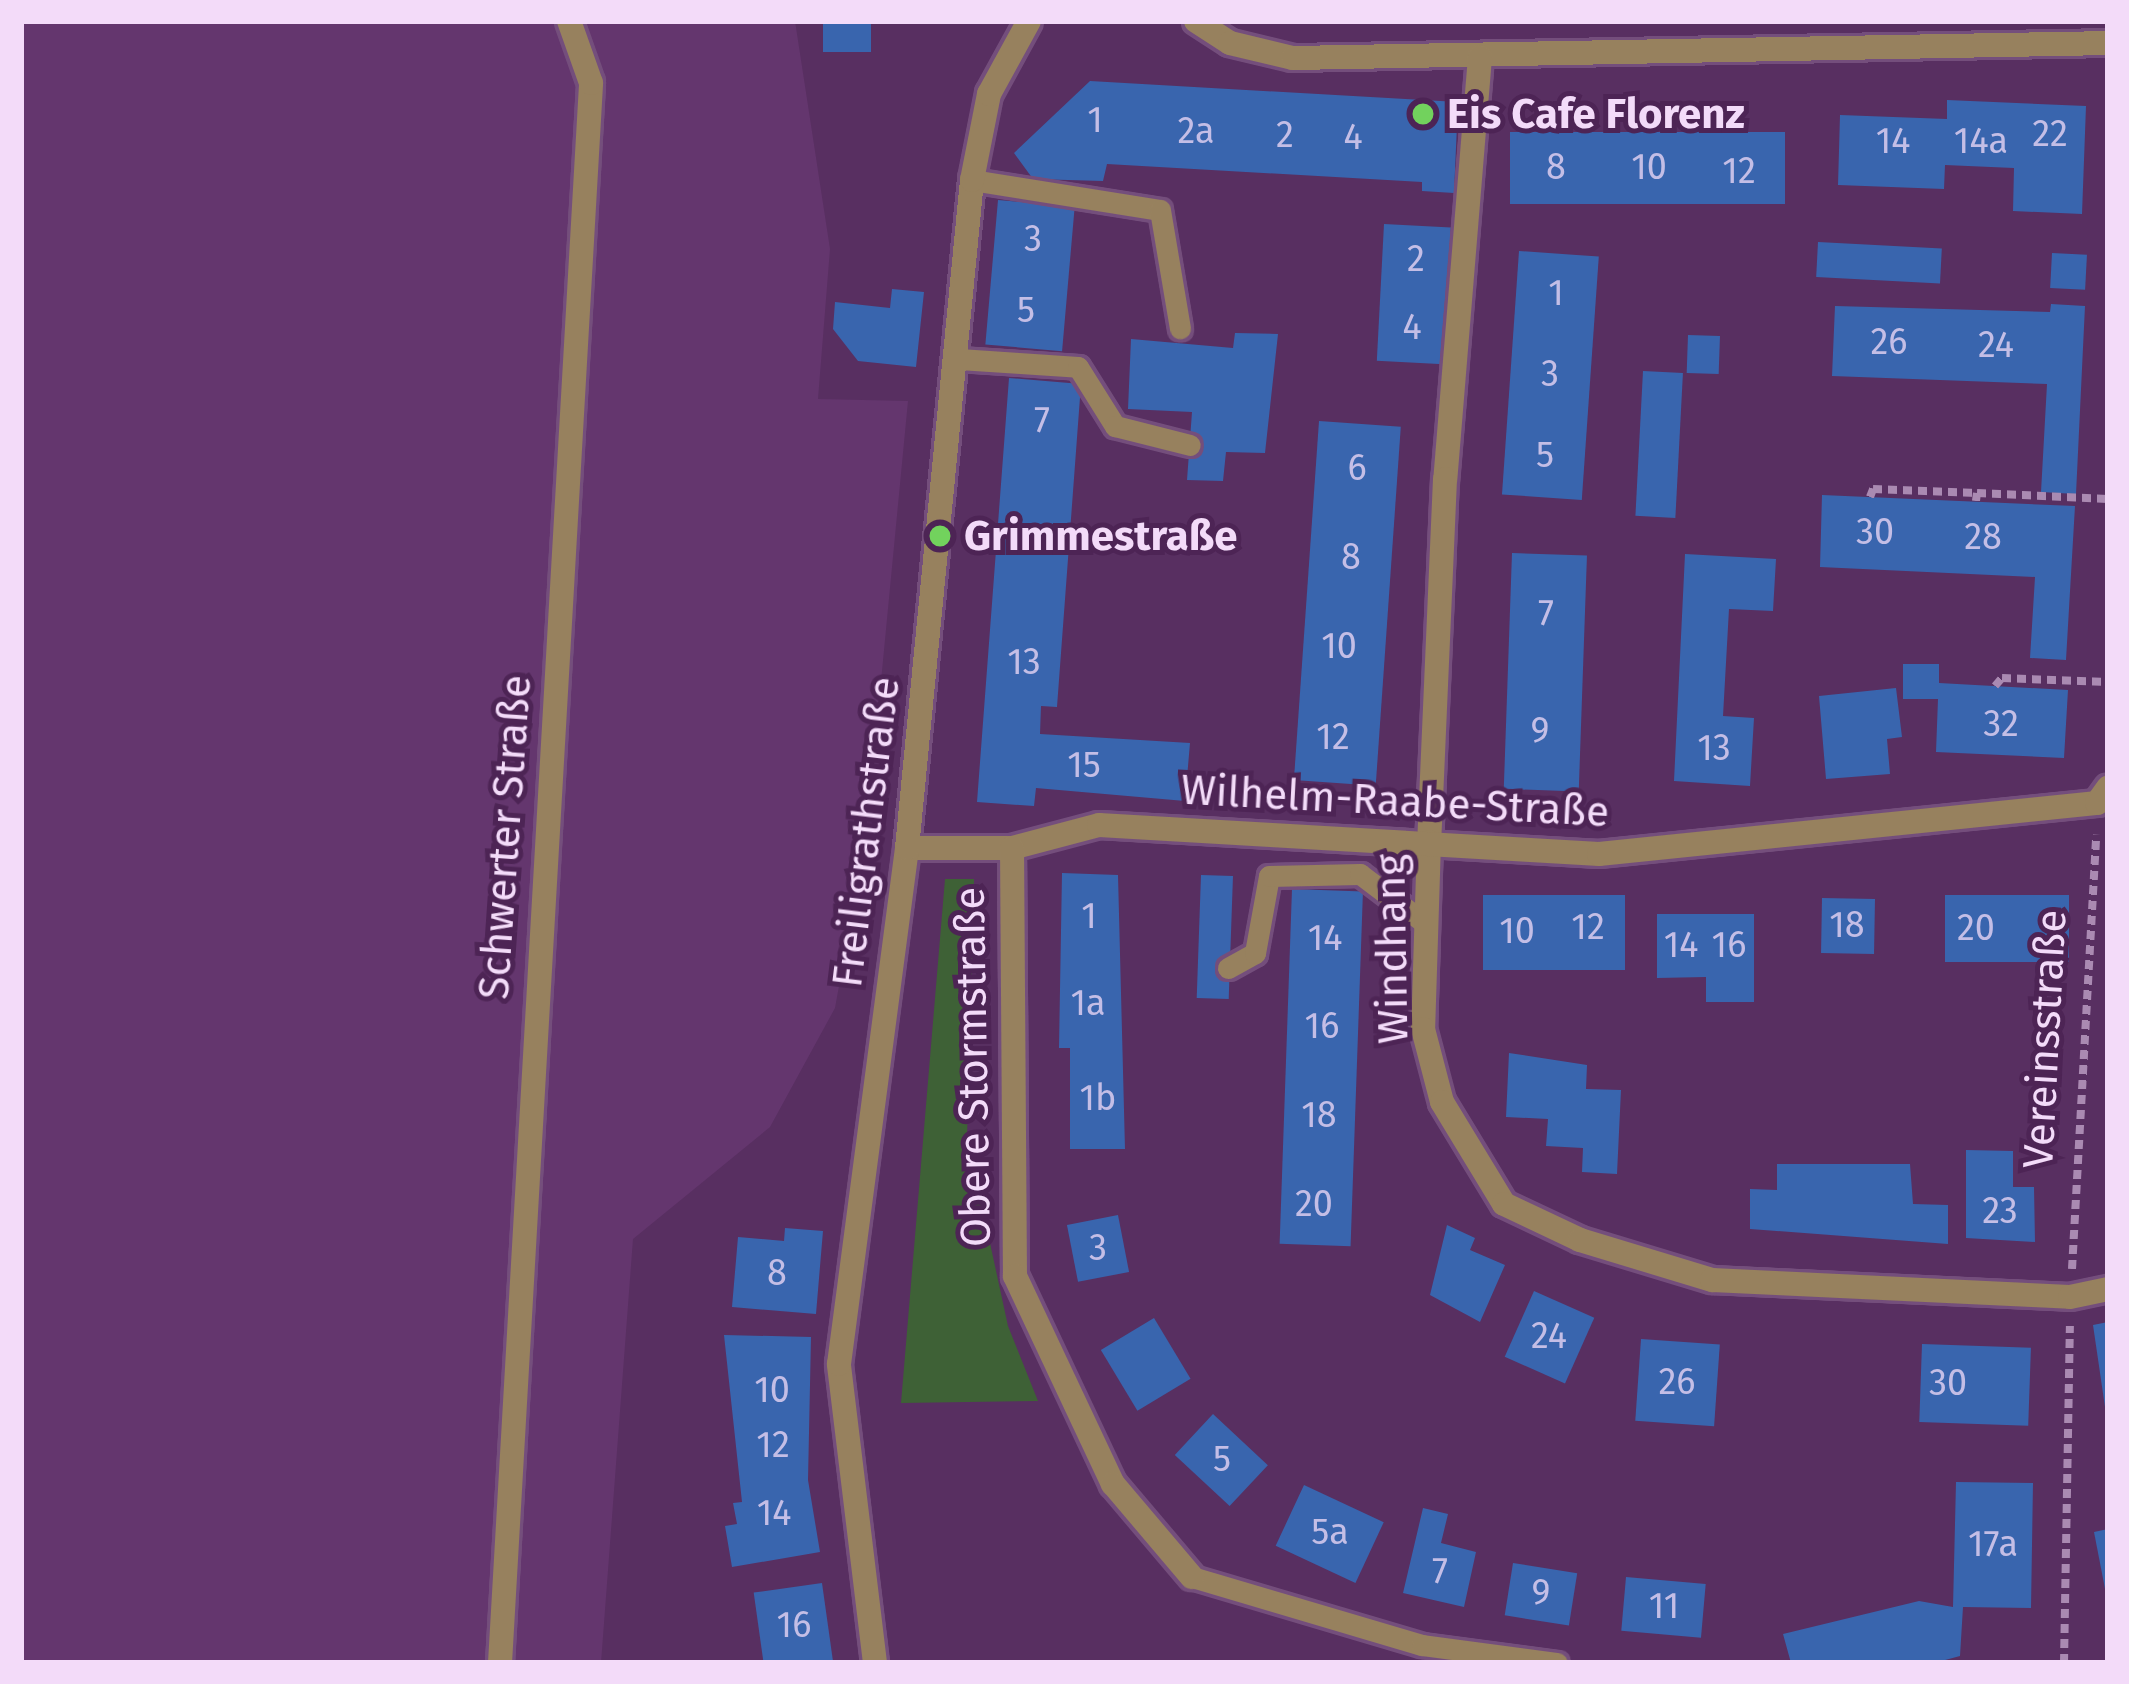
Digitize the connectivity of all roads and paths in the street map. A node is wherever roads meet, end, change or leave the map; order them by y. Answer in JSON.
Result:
{"nodes":[{"id":1,"x":569,"y":21,"type":"edge"},
{"id":2,"x":1029,"y":21,"type":"edge"},
{"id":3,"x":1196,"y":21,"type":"edge"},
{"id":4,"x":2103,"y":36,"type":"edge"},
{"id":5,"x":1480,"y":57,"type":"junction"},
{"id":6,"x":972,"y":180,"type":"junction"},
{"id":7,"x":1180,"y":328,"type":"dead end"},
{"id":8,"x":959,"y":359,"type":"junction"},
{"id":9,"x":1190,"y":445,"type":"dead end"},
{"id":10,"x":1870,"y":497,"type":"dead end"},
{"id":11,"x":2108,"y":500,"type":"edge"},
{"id":12,"x":2108,"y":682,"type":"edge"},
{"id":13,"x":1995,"y":686,"type":"dead end"},
{"id":14,"x":2104,"y":802,"type":"edge"},
{"id":15,"x":1429,"y":842,"type":"junction"},
{"id":16,"x":907,"y":848,"type":"junction"},
{"id":17,"x":1012,"y":848,"type":"junction"},
{"id":18,"x":1426,"y":924,"type":"junction"},
{"id":19,"x":1228,"y":968,"type":"dead end"},
{"id":20,"x":2108,"y":1289,"type":"edge"},
{"id":21,"x":2070,"y":1297,"type":"junction"},
{"id":22,"x":1192,"y":1577,"type":"joint"},
{"id":23,"x":500,"y":1663,"type":"edge"},
{"id":24,"x":874,"y":1663,"type":"edge"},
{"id":25,"x":1557,"y":1663,"type":"edge"},
{"id":26,"x":2064,"y":1663,"type":"edge"}],
"edges":[{"from":1,"to":23,"type":"street","name":"Schwerter Straße"},
{"from":2,"to":6,"type":"street","name":"Freiligrathstraße"},
{"from":3,"to":5,"type":"street"},
{"from":4,"to":5,"type":"street"},
{"from":5,"to":15,"type":"street","name":"Windhang"},
{"from":6,"to":7,"type":"lane"},
{"from":6,"to":8,"type":"street","name":"Freiligrathstraße"},
{"from":8,"to":9,"type":"lane"},
{"from":8,"to":16,"type":"street","name":"Freiligrathstraße"},
{"from":10,"to":11,"type":"path"},
{"from":12,"to":13,"type":"path"},
{"from":14,"to":15,"type":"street","name":"Wilhelm-Raabe-Straße"},
{"from":14,"to":21,"type":"path","name":"Vereinsstraße"},
{"from":15,"to":17,"type":"street","name":"Wilhelm-Raabe-Straße"},
{"from":15,"to":18,"type":"street","name":"Windhang"},
{"from":16,"to":17,"type":"street","name":"Wilhelm-Raabe-Straße"},
{"from":16,"to":24,"type":"street","name":"Freiligrathstraße"},
{"from":17,"to":22,"type":"street","name":"Obere Stormstraße"},
{"from":18,"to":19,"type":"lane"},
{"from":18,"to":21,"type":"street","name":"Windhang"},
{"from":20,"to":21,"type":"street","name":"Windhang"},
{"from":21,"to":26,"type":"path","name":"Vereinsstraße"},
{"from":22,"to":25,"type":"lane","name":"Obere Stormstraße"}]}
